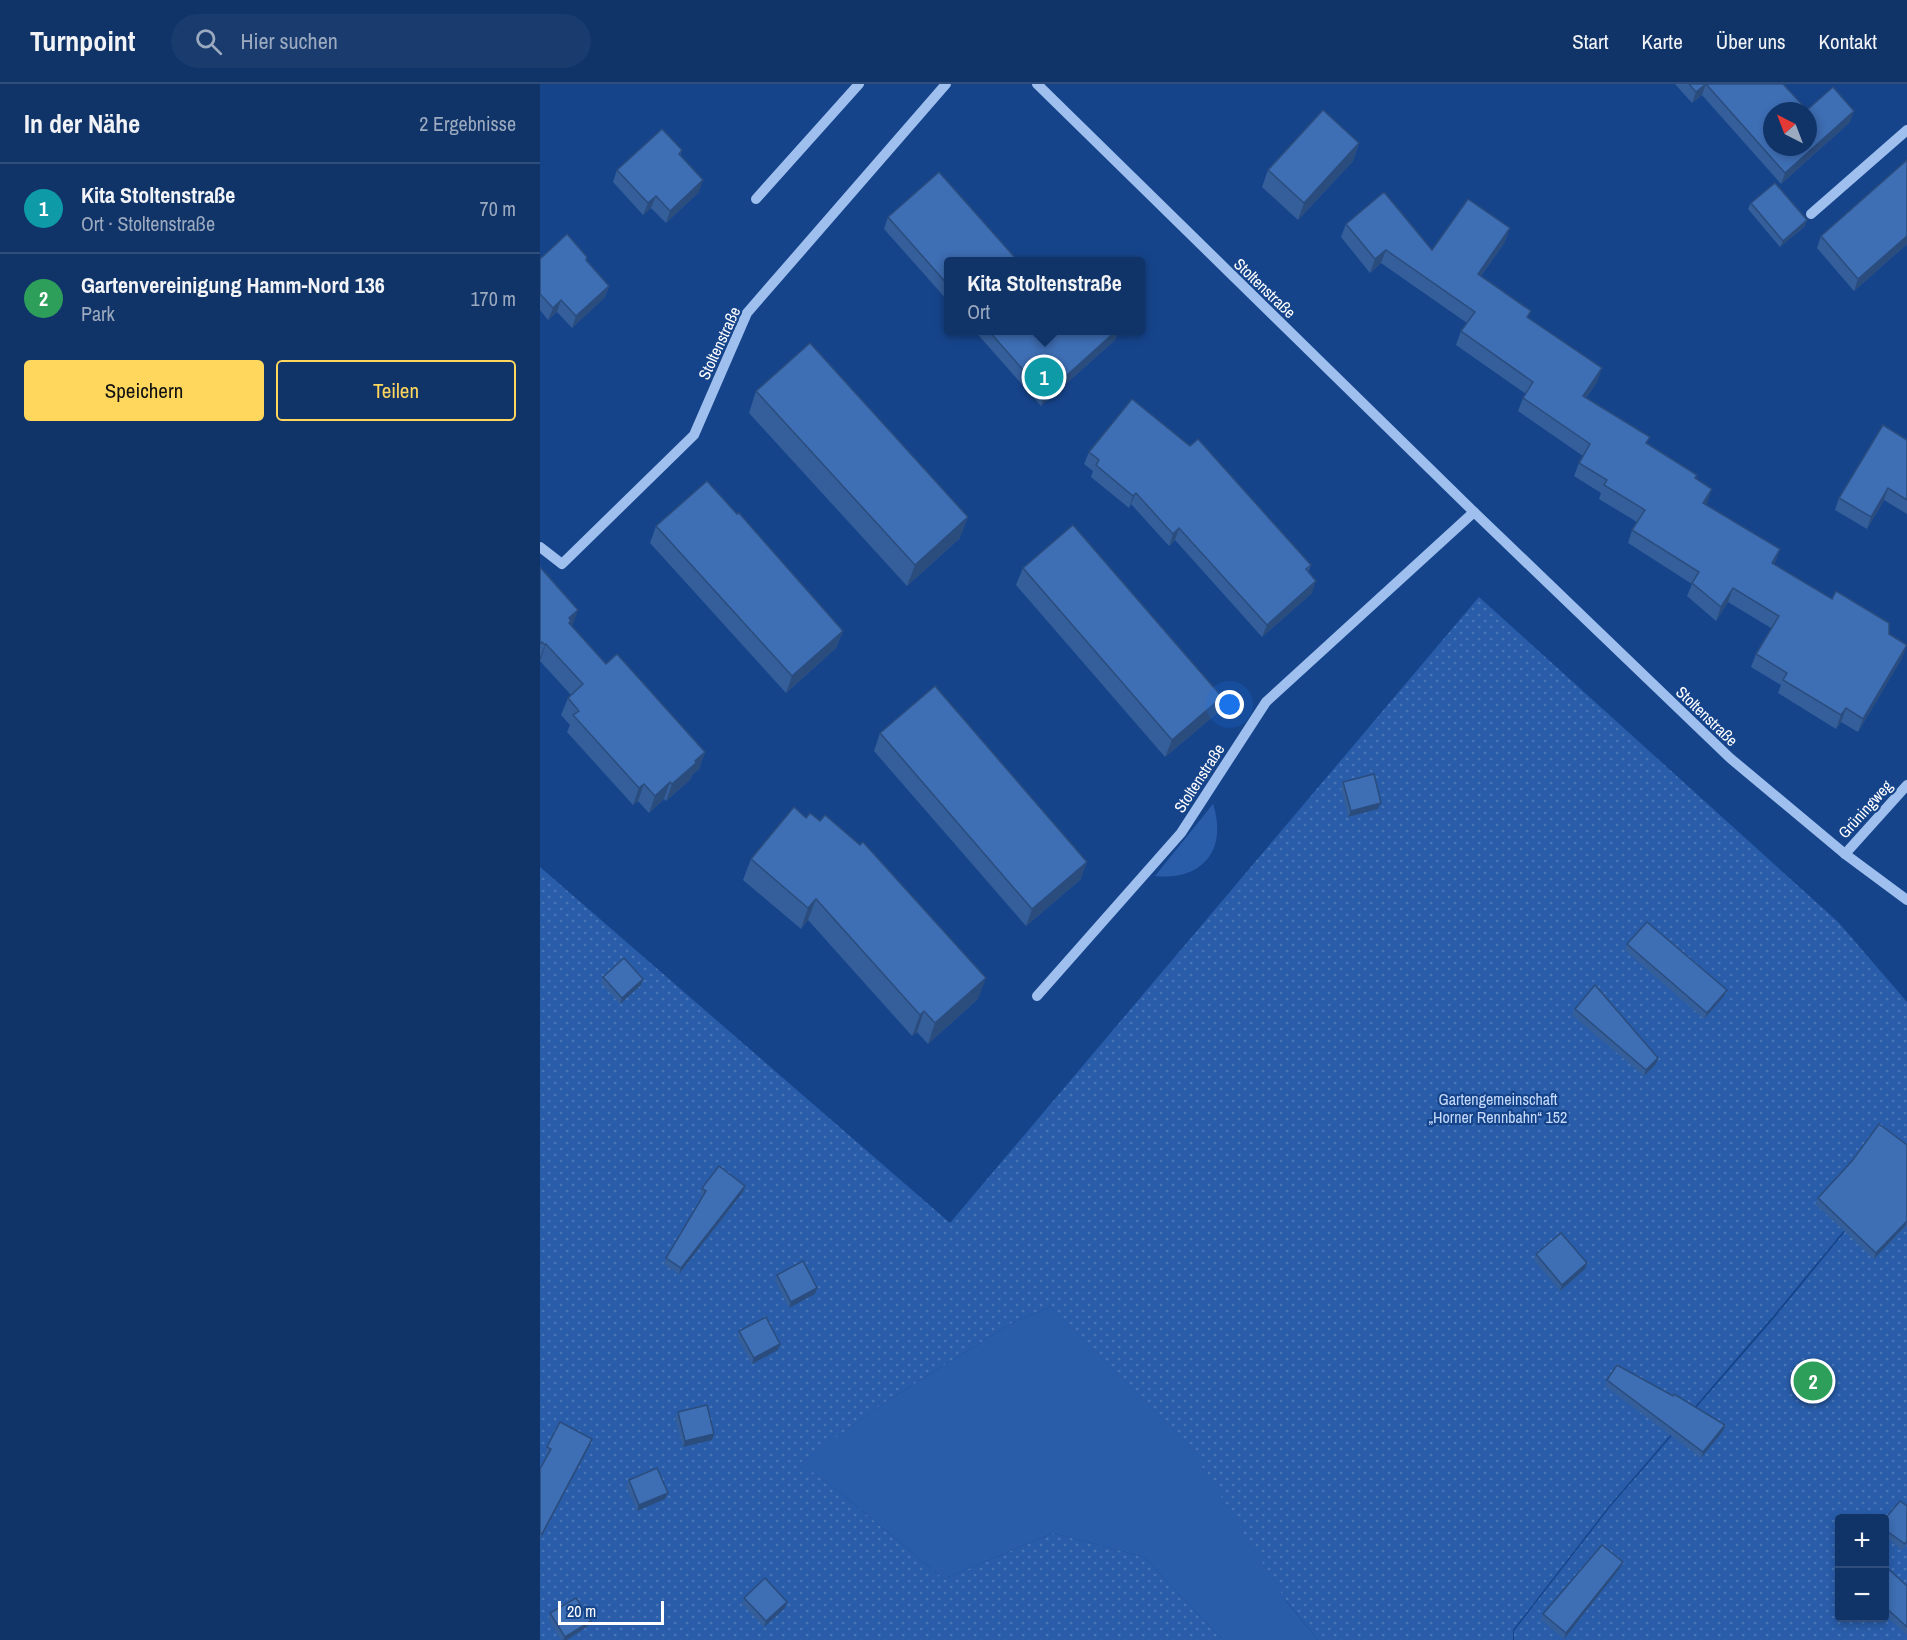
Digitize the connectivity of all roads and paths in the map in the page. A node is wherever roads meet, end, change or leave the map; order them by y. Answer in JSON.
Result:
{"nodes":[{"id":1,"x":860,"y":84,"type":"edge"},
{"id":2,"x":946,"y":84,"type":"edge"},
{"id":3,"x":1037,"y":84,"type":"edge"},
{"id":4,"x":1907,"y":130,"type":"edge"},
{"id":5,"x":756,"y":199,"type":"dead end"},
{"id":6,"x":1811,"y":214,"type":"dead end"},
{"id":7,"x":1474,"y":512,"type":"junction"},
{"id":8,"x":540,"y":547,"type":"edge"},
{"id":9,"x":1907,"y":785,"type":"edge"},
{"id":10,"x":1845,"y":854,"type":"junction"},
{"id":11,"x":1907,"y":900,"type":"edge"},
{"id":12,"x":1037,"y":996,"type":"dead end"}],
"edges":[{"from":1,"to":5,"type":"street"},
{"from":2,"to":8,"type":"street","name":"Stoltenstraße"},
{"from":3,"to":7,"type":"street","name":"Stoltenstraße"},
{"from":4,"to":6,"type":"street"},
{"from":7,"to":10,"type":"street","name":"Stoltenstraße"},
{"from":7,"to":12,"type":"street","name":"Stoltenstraße"},
{"from":9,"to":10,"type":"street","name":"Grüningweg"},
{"from":10,"to":11,"type":"street","name":"Stoltenstraße"}]}
